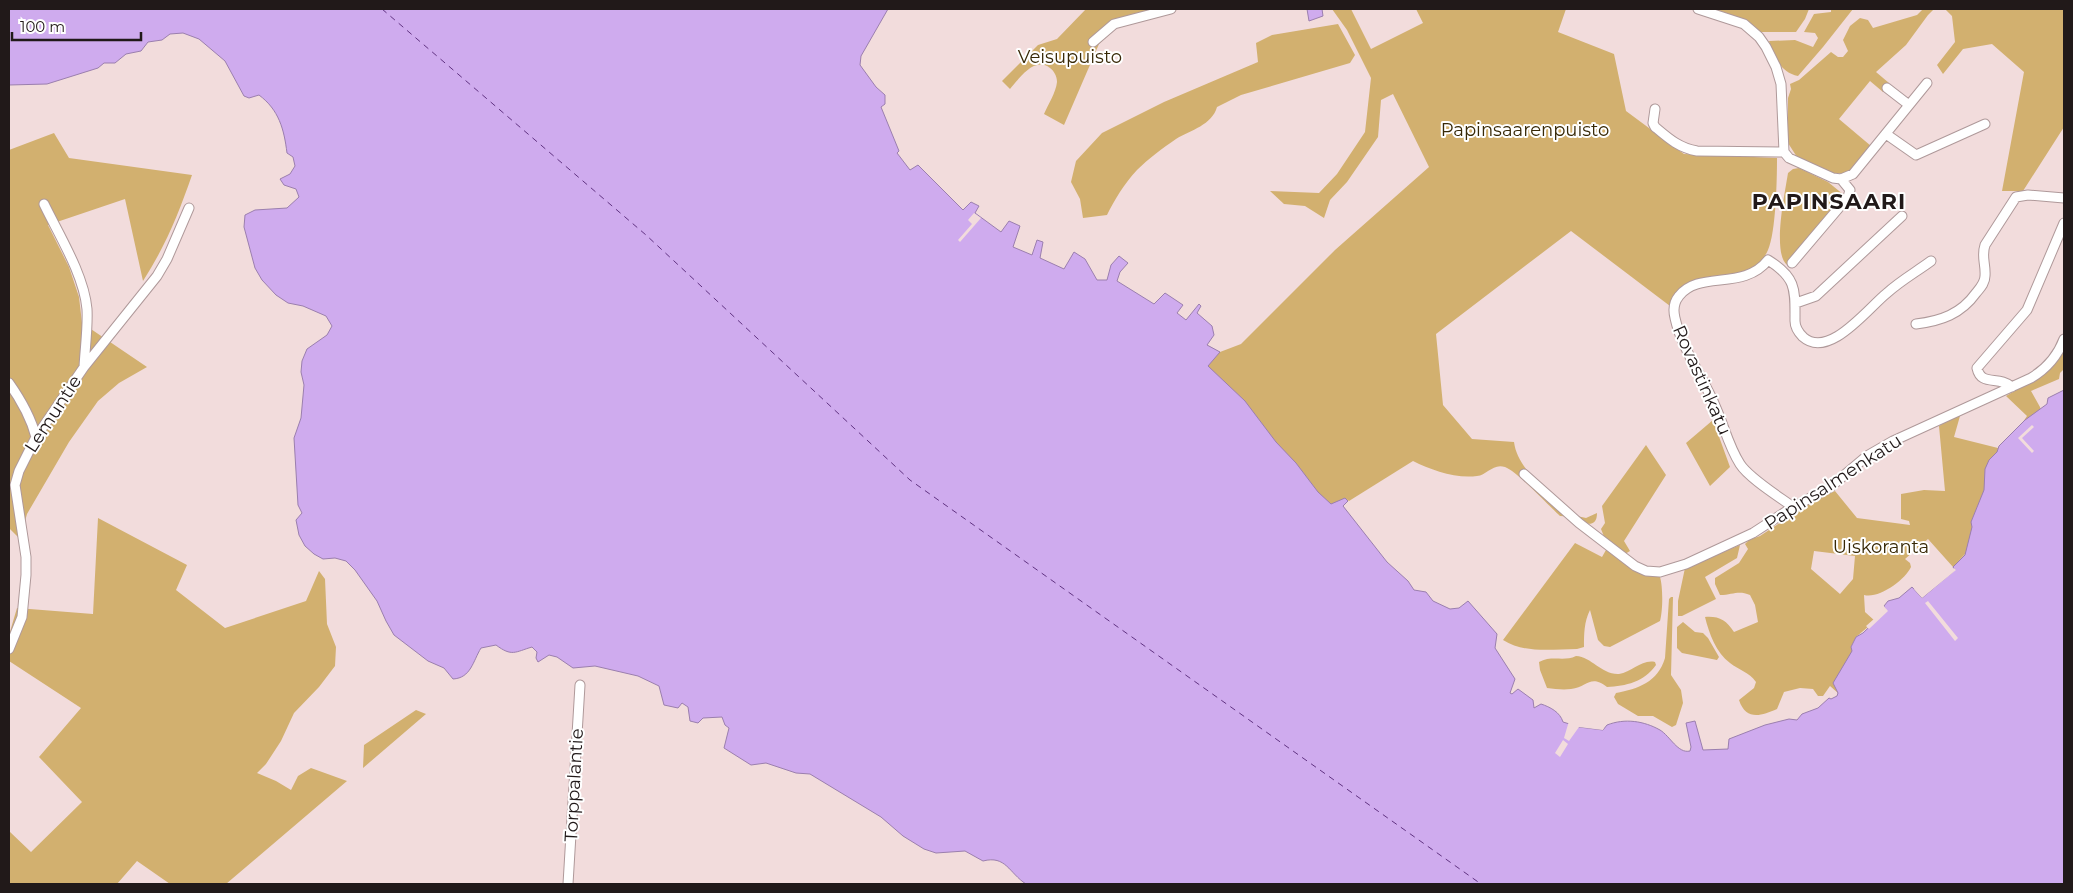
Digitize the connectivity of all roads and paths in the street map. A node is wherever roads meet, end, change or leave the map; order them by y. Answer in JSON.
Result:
{"nodes":[{"id":1,"x":1171,"y":9,"type":"edge"},
{"id":2,"x":1698,"y":9,"type":"edge"},
{"id":3,"x":1093,"y":42,"type":"dead end"},
{"id":4,"x":1927,"y":83,"type":"dead end"},
{"id":5,"x":1887,"y":88,"type":"dead end"},
{"id":6,"x":1908,"y":106,"type":"junction"},
{"id":7,"x":1655,"y":109,"type":"dead end"},
{"id":8,"x":1985,"y":124,"type":"dead end"},
{"id":9,"x":1886,"y":134,"type":"junction"},
{"id":10,"x":1786,"y":155,"type":"junction"},
{"id":11,"x":1841,"y":179,"type":"junction"},
{"id":12,"x":2064,"y":198,"type":"edge"},
{"id":13,"x":44,"y":204,"type":"dead end"},
{"id":14,"x":189,"y":208,"type":"dead end"},
{"id":15,"x":1902,"y":216,"type":"dead end"},
{"id":16,"x":2064,"y":222,"type":"edge"},
{"id":17,"x":1931,"y":261,"type":"dead end"},
{"id":18,"x":1792,"y":263,"type":"dead end"},
{"id":19,"x":1796,"y":303,"type":"junction"},
{"id":20,"x":1916,"y":324,"type":"dead end"},
{"id":21,"x":2064,"y":339,"type":"edge"},
{"id":22,"x":84,"y":367,"type":"junction"},
{"id":23,"x":9,"y":383,"type":"edge"},
{"id":24,"x":2012,"y":387,"type":"junction"},
{"id":25,"x":36,"y":438,"type":"junction"},
{"id":26,"x":1524,"y":474,"type":"dead end"},
{"id":27,"x":1793,"y":508,"type":"junction"},
{"id":28,"x":9,"y":649,"type":"edge"},
{"id":29,"x":580,"y":685,"type":"dead end"},
{"id":30,"x":568,"y":884,"type":"edge"}],
"edges":[{"from":1,"to":3,"type":"street"},
{"from":2,"to":10,"type":"street"},
{"from":4,"to":6,"type":"street"},
{"from":5,"to":6,"type":"street"},
{"from":6,"to":9,"type":"street"},
{"from":7,"to":10,"type":"street"},
{"from":8,"to":9,"type":"street"},
{"from":9,"to":11,"type":"street"},
{"from":10,"to":11,"type":"street"},
{"from":11,"to":18,"type":"street"},
{"from":12,"to":20,"type":"street"},
{"from":13,"to":22,"type":"street"},
{"from":14,"to":22,"type":"street","name":"Lemuntie"},
{"from":15,"to":19,"type":"street"},
{"from":16,"to":24,"type":"street"},
{"from":17,"to":19,"type":"street"},
{"from":19,"to":27,"type":"street","name":"Rovastinkatu"},
{"from":21,"to":24,"type":"street","name":"Papinsalmenkatu"},
{"from":22,"to":25,"type":"street","name":"Lemuntie"},
{"from":23,"to":25,"type":"street"},
{"from":24,"to":27,"type":"street","name":"Papinsalmenkatu"},
{"from":25,"to":28,"type":"street","name":"Lemuntie"},
{"from":26,"to":27,"type":"street","name":"Papinsalmenkatu"},
{"from":29,"to":30,"type":"street","name":"Torppalantie"}]}
